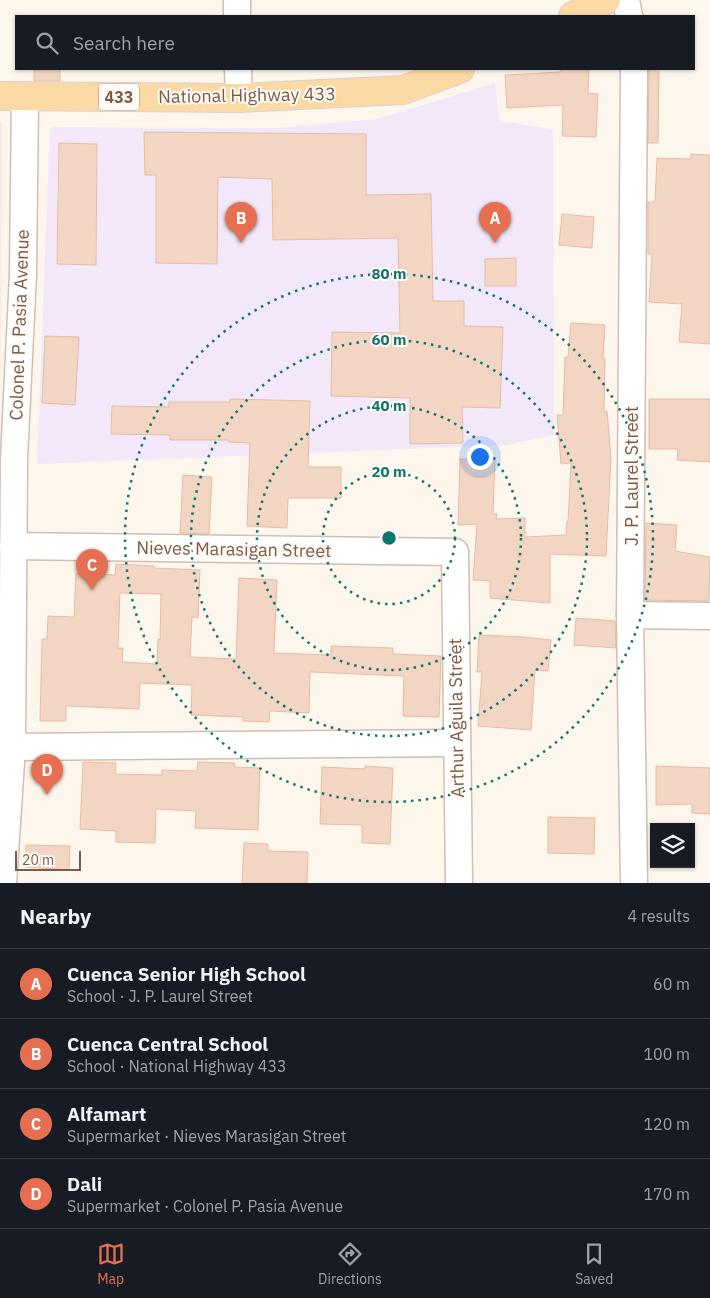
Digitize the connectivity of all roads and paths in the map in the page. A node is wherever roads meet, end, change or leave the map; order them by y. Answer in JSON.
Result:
{"nodes":[{"id":1,"x":237,"y":0,"type":"edge"},
{"id":2,"x":606,"y":0,"type":"edge"},
{"id":3,"x":626,"y":0,"type":"edge"},
{"id":4,"x":237,"y":15,"type":"edge"},
{"id":5,"x":575,"y":15,"type":"edge"},
{"id":6,"x":629,"y":15,"type":"edge"},
{"id":7,"x":238,"y":70,"type":"edge"},
{"id":8,"x":457,"y":70,"type":"edge"},
{"id":9,"x":634,"y":70,"type":"edge"},
{"id":10,"x":12,"y":96,"type":"edge"},
{"id":11,"x":239,"y":98,"type":"junction"},
{"id":12,"x":7,"y":459,"type":"edge"},
{"id":13,"x":13,"y":546,"type":"junction"},
{"id":14,"x":455,"y":552,"type":"joint"},
{"id":15,"x":630,"y":615,"type":"junction"},
{"id":16,"x":710,"y":616,"type":"edge"},
{"id":17,"x":456,"y":743,"type":"junction"},
{"id":18,"x":12,"y":746,"type":"junction"},
{"id":19,"x":3,"y":883,"type":"edge"},
{"id":20,"x":459,"y":883,"type":"edge"},
{"id":21,"x":634,"y":883,"type":"edge"}],
"edges":[{"from":1,"to":4,"type":"street"},
{"from":2,"to":5,"type":"main road"},
{"from":3,"to":6,"type":"street"},
{"from":7,"to":11,"type":"street"},
{"from":8,"to":11,"type":"main road","name":"National Highway 433","number":"433"},
{"from":9,"to":15,"type":"street","name":"J. P. Laurel Street"},
{"from":10,"to":11,"type":"main road","name":"National Highway 433","number":"433"},
{"from":10,"to":12,"type":"street","name":"Colonel P. Pasia Avenue"},
{"from":12,"to":13,"type":"street","name":"Colonel P. Pasia Avenue"},
{"from":13,"to":14,"type":"street","name":"Nieves Marasigan Street"},
{"from":13,"to":18,"type":"street","name":"Colonel P. Pasia Avenue"},
{"from":14,"to":17,"type":"street","name":"Arthur Aguila Street"},
{"from":15,"to":16,"type":"street"},
{"from":15,"to":21,"type":"street","name":"J. P. Laurel Street"},
{"from":17,"to":18,"type":"street"},
{"from":17,"to":20,"type":"street","name":"Arthur Aguila Street"},
{"from":18,"to":19,"type":"street","name":"Colonel P. Pasia Avenue"}]}
